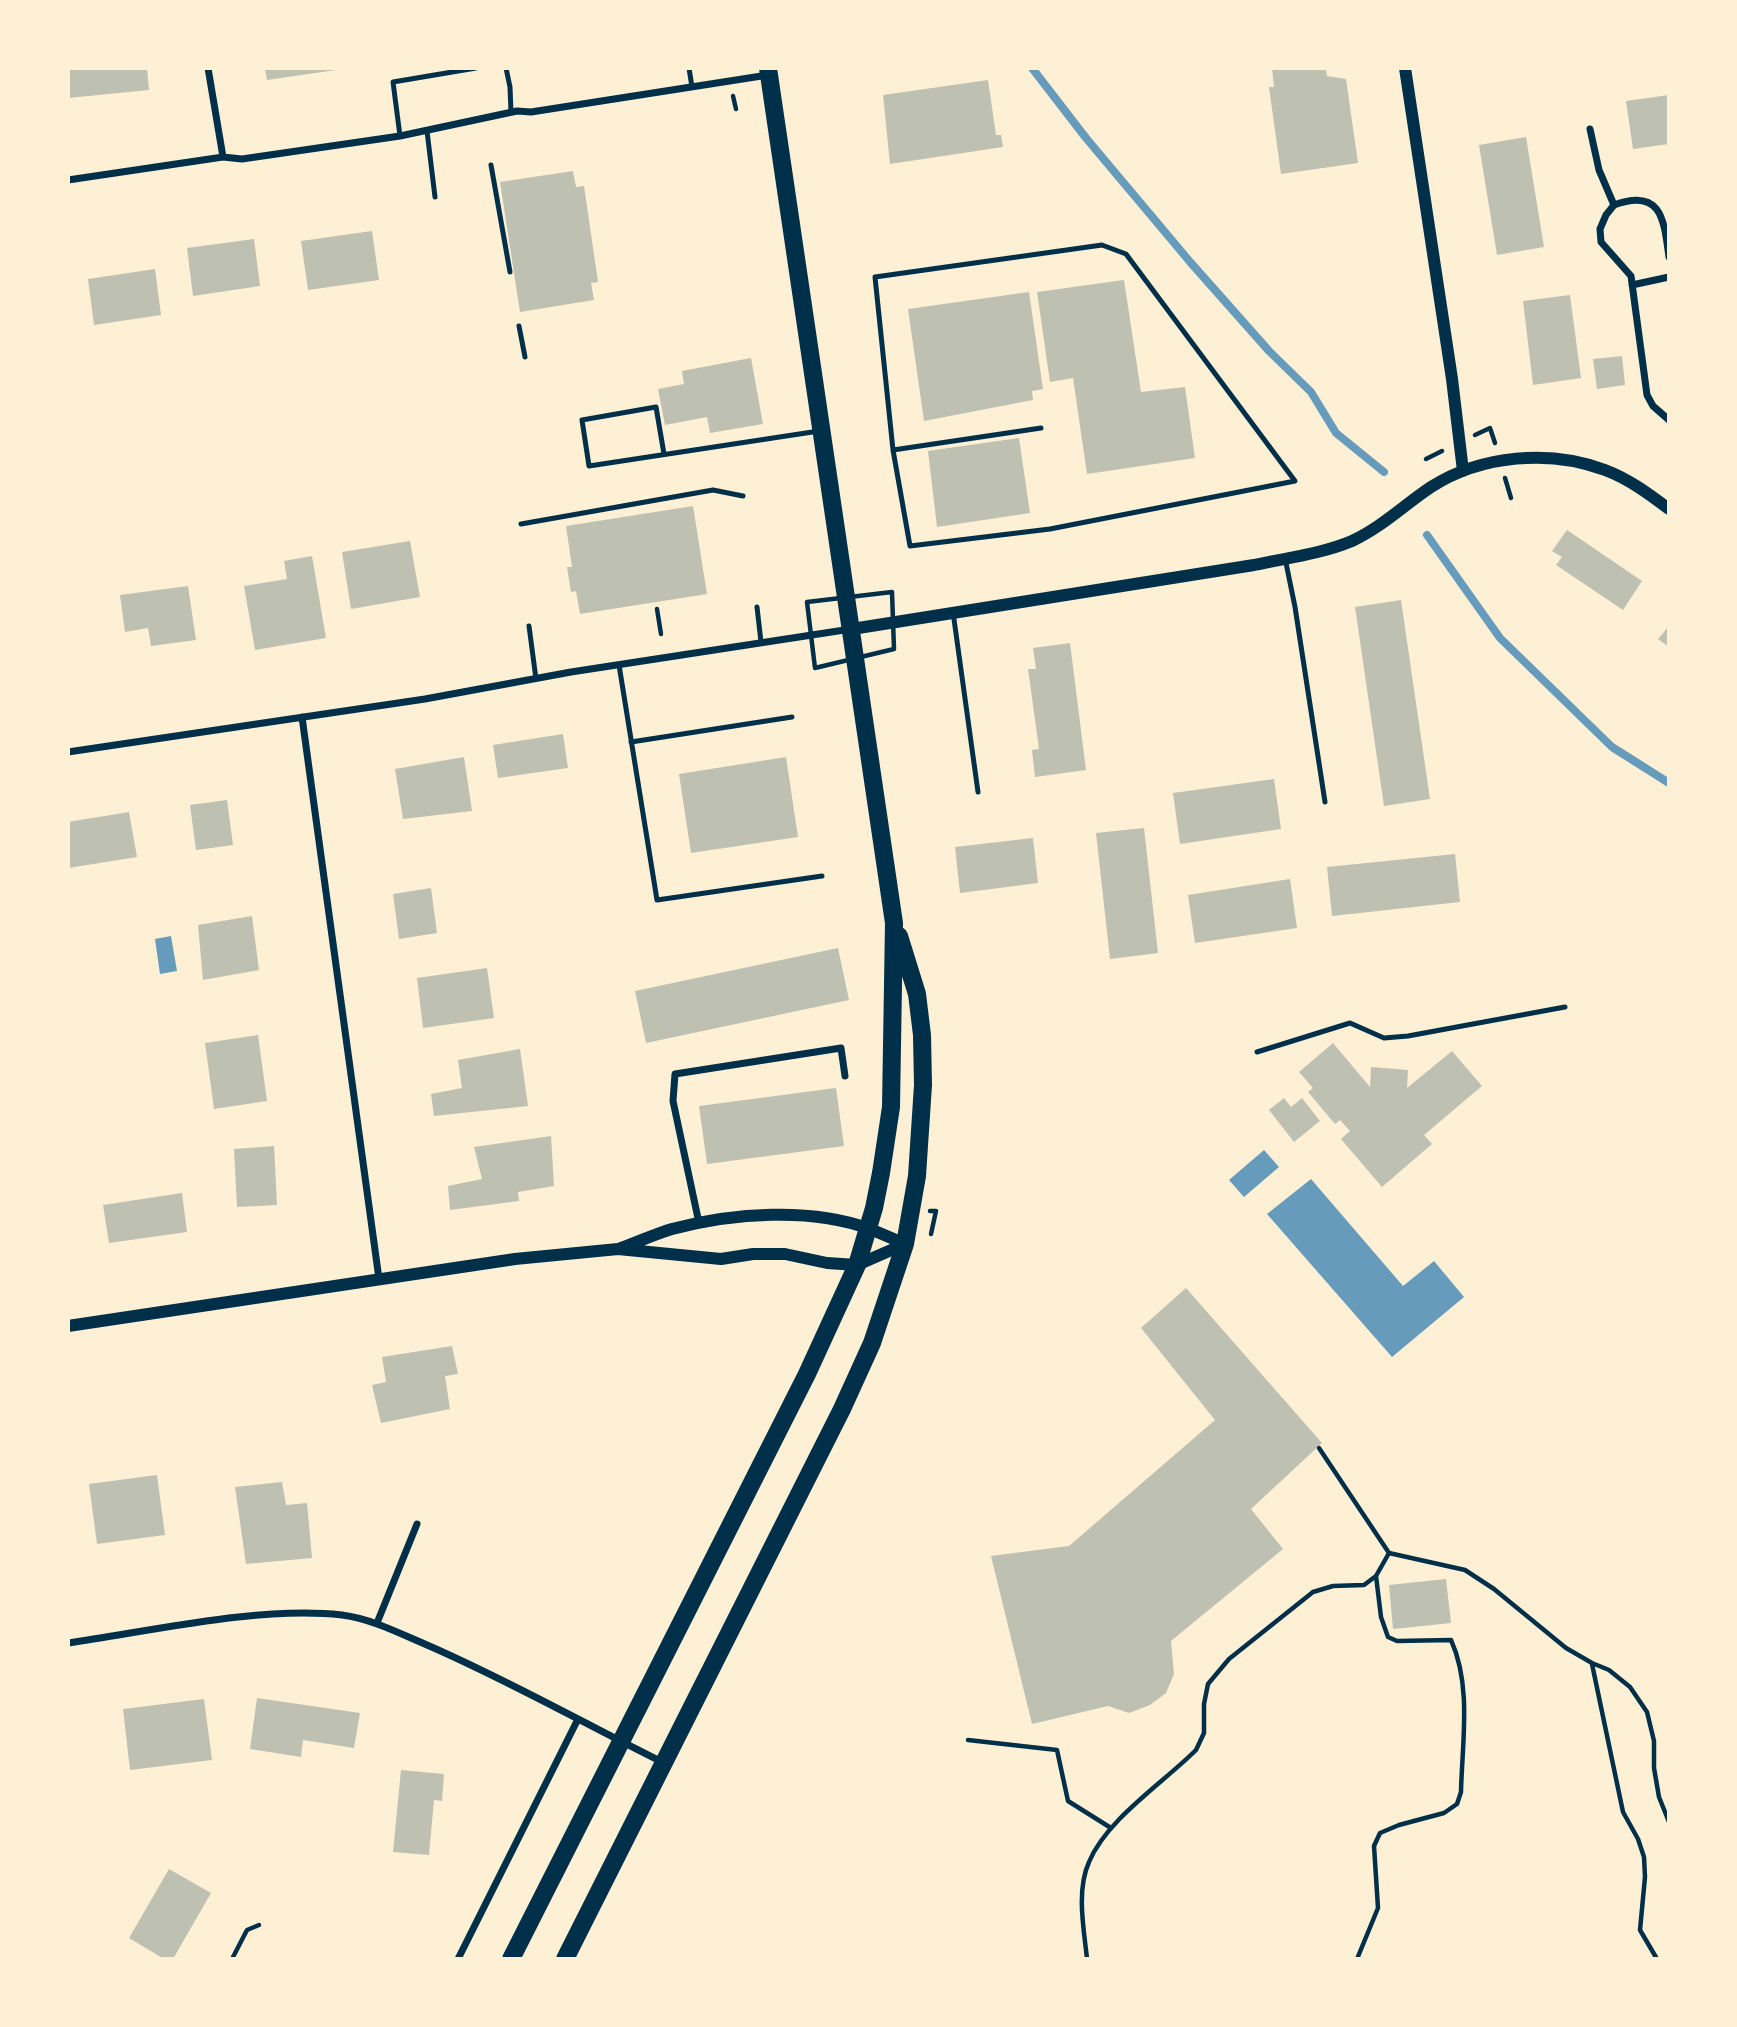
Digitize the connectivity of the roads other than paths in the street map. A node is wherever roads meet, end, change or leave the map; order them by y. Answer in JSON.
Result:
{"nodes":[{"id":1,"x":208,"y":68,"type":"edge"},
{"id":2,"x":476,"y":68,"type":"edge"},
{"id":3,"x":506,"y":68,"type":"edge"},
{"id":4,"x":690,"y":68,"type":"edge"},
{"id":5,"x":1405,"y":68,"type":"edge"},
{"id":6,"x":768,"y":72,"type":"edge"},
{"id":7,"x":692,"y":87,"type":"junction"},
{"id":8,"x":511,"y":113,"type":"junction"},
{"id":9,"x":1590,"y":129,"type":"dead end"},
{"id":10,"x":427,"y":131,"type":"junction"},
{"id":11,"x":400,"y":135,"type":"junction"},
{"id":12,"x":223,"y":157,"type":"junction"},
{"id":13,"x":491,"y":165,"type":"dead end"},
{"id":14,"x":68,"y":180,"type":"edge"},
{"id":15,"x":435,"y":197,"type":"dead end"},
{"id":16,"x":1614,"y":205,"type":"junction"},
{"id":17,"x":1669,"y":257,"type":"edge"},
{"id":18,"x":510,"y":272,"type":"dead end"},
{"id":19,"x":1669,"y":278,"type":"edge"},
{"id":20,"x":1632,"y":285,"type":"junction"},
{"id":21,"x":519,"y":326,"type":"dead end"},
{"id":22,"x":525,"y":357,"type":"dead end"},
{"id":23,"x":1669,"y":420,"type":"edge"},
{"id":24,"x":1041,"y":428,"type":"dead end"},
{"id":25,"x":822,"y":430,"type":"junction"},
{"id":26,"x":893,"y":450,"type":"junction"},
{"id":27,"x":664,"y":454,"type":"junction"},
{"id":28,"x":1464,"y":471,"type":"junction"},
{"id":29,"x":743,"y":496,"type":"dead end"},
{"id":30,"x":1669,"y":509,"type":"edge"},
{"id":31,"x":522,"y":524,"type":"dead end"},
{"id":32,"x":1285,"y":558,"type":"junction"},
{"id":33,"x":757,"y":607,"type":"dead end"},
{"id":34,"x":953,"y":612,"type":"junction"},
{"id":35,"x":529,"y":626,"type":"dead end"},
{"id":36,"x":852,"y":629,"type":"junction"},
{"id":37,"x":761,"y":642,"type":"junction"},
{"id":38,"x":618,"y":665,"type":"junction"},
{"id":39,"x":536,"y":679,"type":"junction"},
{"id":40,"x":302,"y":717,"type":"junction"},
{"id":41,"x":792,"y":717,"type":"dead end"},
{"id":42,"x":631,"y":742,"type":"junction"},
{"id":43,"x":68,"y":752,"type":"edge"},
{"id":44,"x":978,"y":792,"type":"dead end"},
{"id":45,"x":1325,"y":802,"type":"dead end"},
{"id":46,"x":822,"y":876,"type":"dead end"},
{"id":47,"x":894,"y":923,"type":"junction"},
{"id":48,"x":1565,"y":1007,"type":"dead end"},
{"id":49,"x":1257,"y":1052,"type":"dead end"},
{"id":50,"x":845,"y":1076,"type":"dead end"},
{"id":51,"x":699,"y":1224,"type":"junction"},
{"id":52,"x":868,"y":1228,"type":"junction"},
{"id":53,"x":905,"y":1244,"type":"junction"},
{"id":54,"x":618,"y":1249,"type":"junction"},
{"id":55,"x":857,"y":1265,"type":"junction"},
{"id":56,"x":379,"y":1279,"type":"junction"},
{"id":57,"x":68,"y":1326,"type":"edge"},
{"id":58,"x":417,"y":1524,"type":"dead end"},
{"id":59,"x":376,"y":1623,"type":"junction"},
{"id":60,"x":68,"y":1643,"type":"edge"},
{"id":61,"x":578,"y":1719,"type":"junction"},
{"id":62,"x":621,"y":1742,"type":"junction"},
{"id":63,"x":664,"y":1763,"type":"junction"},
{"id":64,"x":458,"y":1959,"type":"edge"},
{"id":65,"x":512,"y":1959,"type":"edge"},
{"id":66,"x":565,"y":1959,"type":"edge"}],
"edges":[{"from":1,"to":12,"type":"street"},
{"from":2,"to":11,"type":"lane"},
{"from":3,"to":8,"type":"lane"},
{"from":4,"to":7,"type":"lane"},
{"from":5,"to":28,"type":"street"},
{"from":6,"to":7,"type":"street"},
{"from":6,"to":25,"type":"main road"},
{"from":7,"to":8,"type":"street"},
{"from":8,"to":10,"type":"street"},
{"from":9,"to":16,"type":"street"},
{"from":10,"to":11,"type":"street"},
{"from":10,"to":15,"type":"lane"},
{"from":11,"to":12,"type":"street"},
{"from":12,"to":14,"type":"street"},
{"from":13,"to":18,"type":"lane"},
{"from":16,"to":17,"type":"street"},
{"from":16,"to":20,"type":"street"},
{"from":19,"to":20,"type":"street"},
{"from":20,"to":23,"type":"street"},
{"from":21,"to":22,"type":"lane"},
{"from":24,"to":26,"type":"lane"},
{"from":25,"to":27,"type":"lane"},
{"from":25,"to":36,"type":"main road"},
{"from":26,"to":26,"type":"lane"},
{"from":27,"to":27,"type":"lane"},
{"from":28,"to":30,"type":"street"},
{"from":28,"to":32,"type":"street"},
{"from":29,"to":31,"type":"lane"},
{"from":32,"to":34,"type":"street"},
{"from":32,"to":45,"type":"lane"},
{"from":33,"to":37,"type":"lane"},
{"from":34,"to":36,"type":"street"},
{"from":34,"to":44,"type":"lane"},
{"from":35,"to":39,"type":"lane"},
{"from":36,"to":37,"type":"street"},
{"from":36,"to":47,"type":"main road"},
{"from":37,"to":38,"type":"street"},
{"from":38,"to":39,"type":"street"},
{"from":38,"to":42,"type":"lane"},
{"from":39,"to":40,"type":"street"},
{"from":40,"to":43,"type":"street"},
{"from":40,"to":56,"type":"street"},
{"from":41,"to":42,"type":"lane"},
{"from":42,"to":46,"type":"lane"},
{"from":47,"to":52,"type":"main road"},
{"from":47,"to":53,"type":"main road"},
{"from":48,"to":49,"type":"lane"},
{"from":50,"to":51,"type":"street"},
{"from":51,"to":52,"type":"street"},
{"from":51,"to":54,"type":"street"},
{"from":52,"to":53,"type":"street"},
{"from":52,"to":55,"type":"main road"},
{"from":53,"to":55,"type":"street"},
{"from":53,"to":63,"type":"main road"},
{"from":54,"to":55,"type":"street"},
{"from":54,"to":56,"type":"street"},
{"from":55,"to":62,"type":"main road"},
{"from":56,"to":57,"type":"street"},
{"from":58,"to":59,"type":"street"},
{"from":59,"to":60,"type":"street"},
{"from":59,"to":61,"type":"street"},
{"from":61,"to":62,"type":"street"},
{"from":61,"to":64,"type":"street"},
{"from":62,"to":63,"type":"street"},
{"from":62,"to":65,"type":"main road"},
{"from":63,"to":66,"type":"main road"}]}
